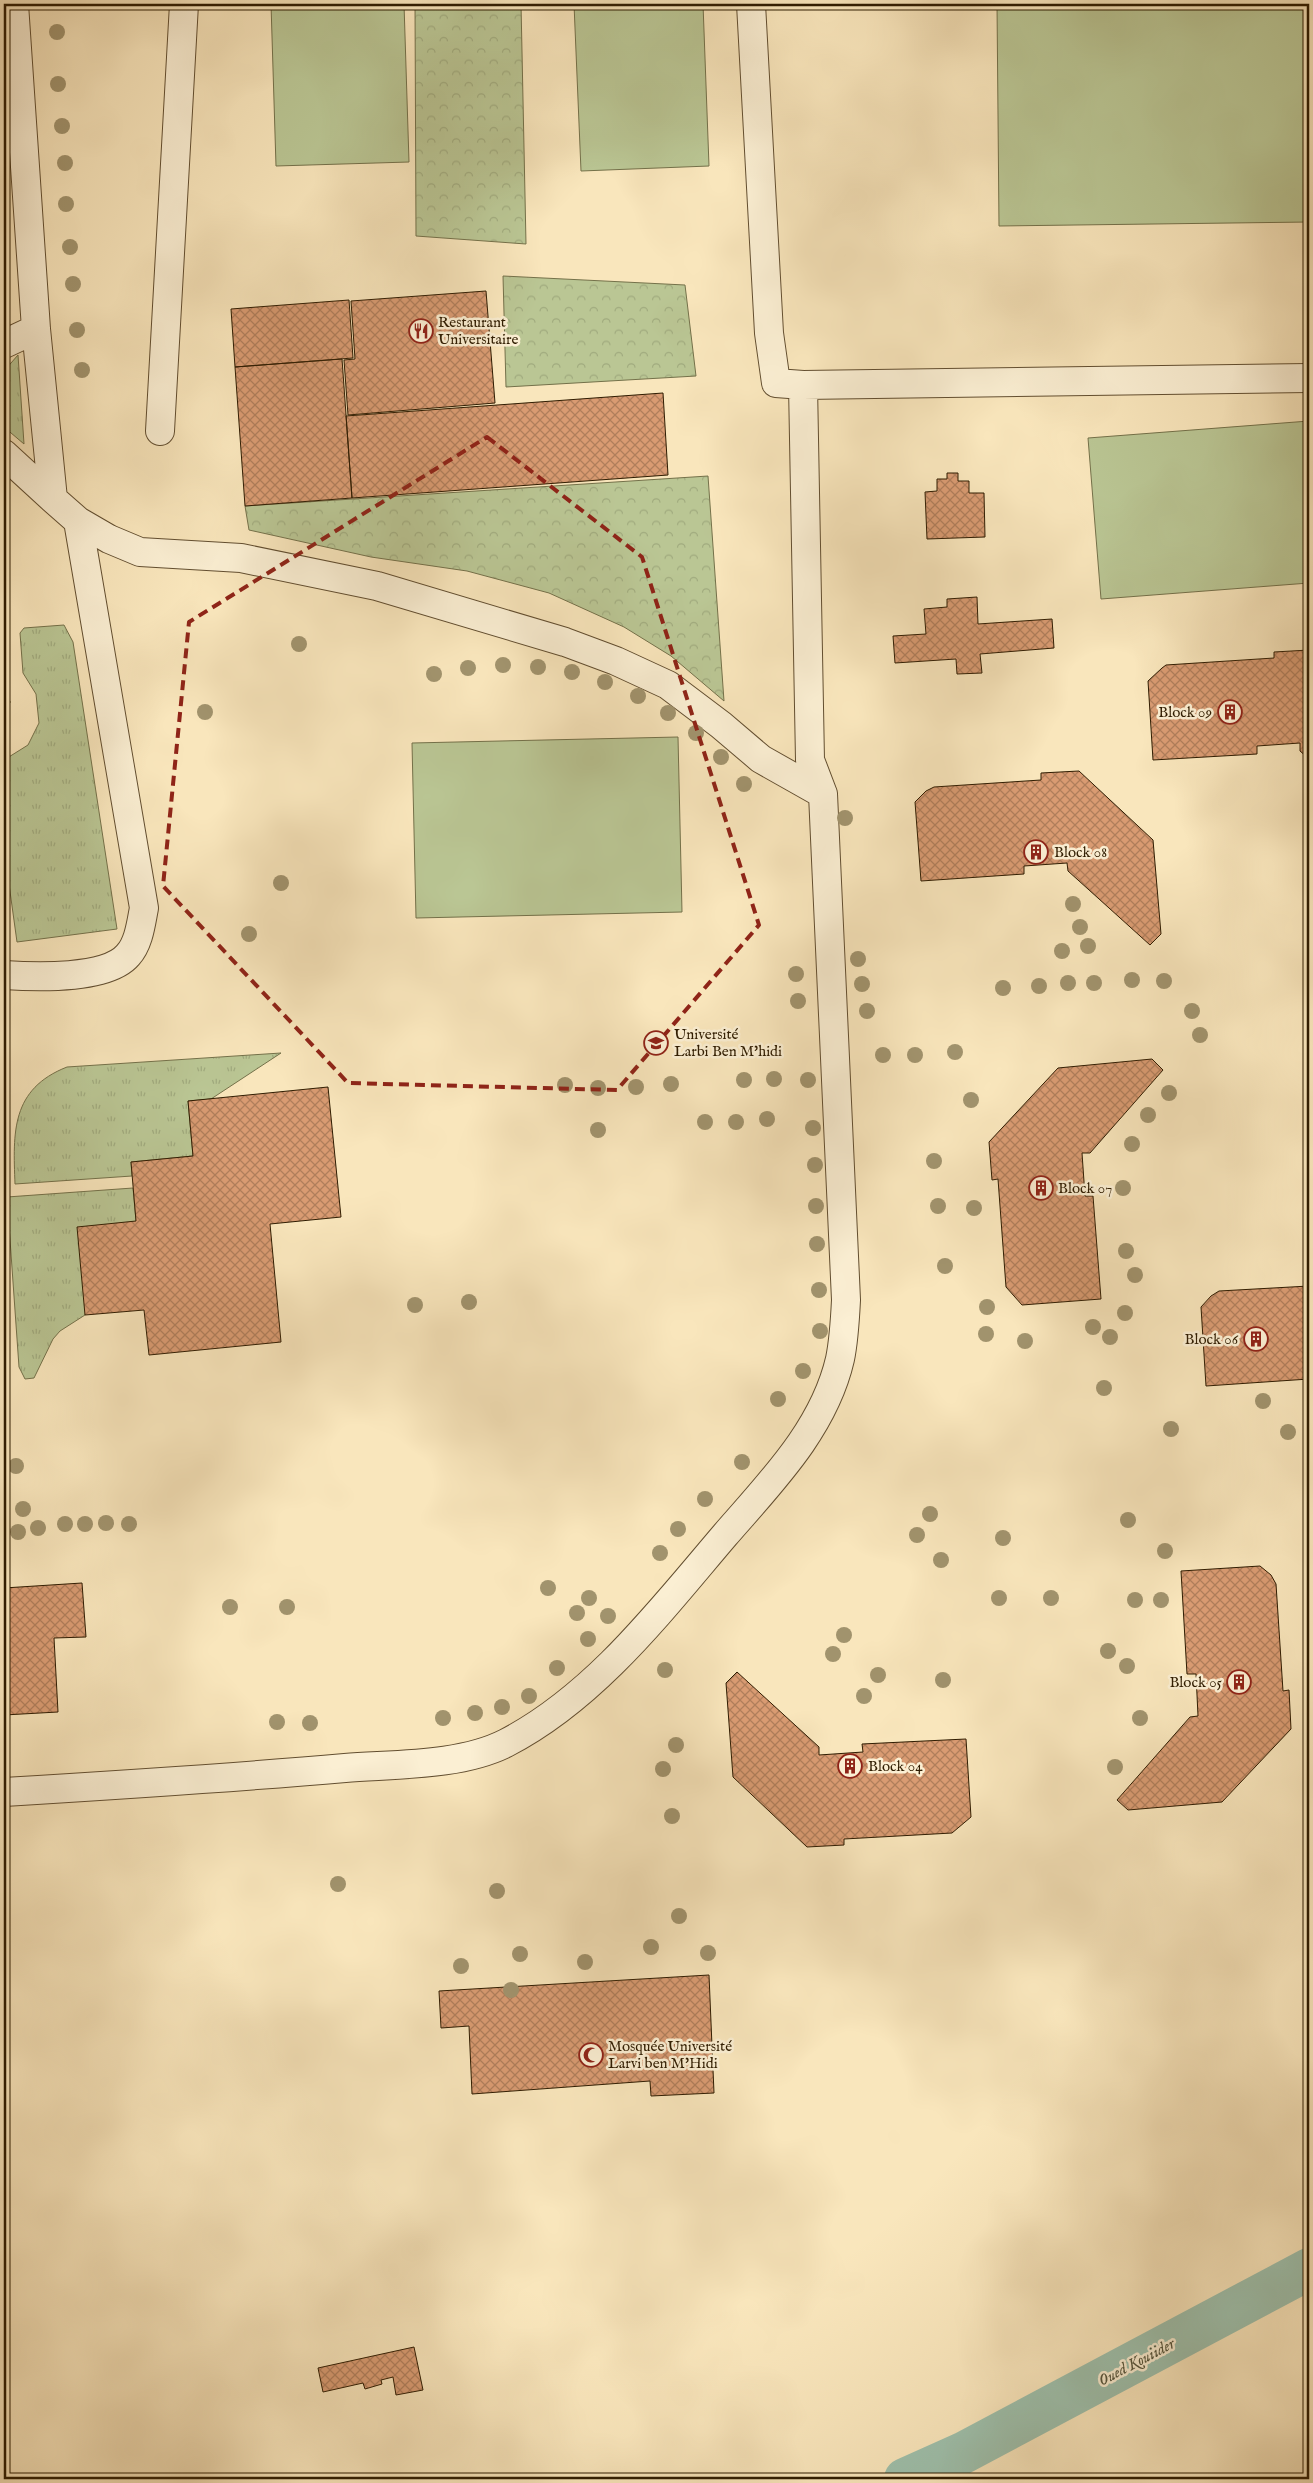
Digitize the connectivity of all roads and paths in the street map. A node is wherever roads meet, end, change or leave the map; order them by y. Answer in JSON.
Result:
{"nodes":[{"id":1,"x":14,"y":4,"type":"edge"},
{"id":2,"x":184,"y":4,"type":"edge"},
{"id":3,"x":752,"y":4,"type":"edge"},
{"id":4,"x":36,"y":329,"type":"junction"},
{"id":5,"x":4,"y":344,"type":"edge"},
{"id":6,"x":1309,"y":378,"type":"edge"},
{"id":7,"x":803,"y":385,"type":"junction"},
{"id":8,"x":160,"y":430,"type":"dead end"},
{"id":9,"x":4,"y":454,"type":"edge"},
{"id":10,"x":53,"y":499,"type":"junction"},
{"id":11,"x":78,"y":521,"type":"junction"},
{"id":12,"x":823,"y":794,"type":"junction"},
{"id":13,"x":4,"y":975,"type":"edge"},
{"id":14,"x":4,"y":1792,"type":"edge"}],
"edges":[{"from":1,"to":4,"type":"lane"},
{"from":2,"to":8,"type":"lane"},
{"from":3,"to":7,"type":"lane"},
{"from":4,"to":5,"type":"lane"},
{"from":4,"to":10,"type":"lane"},
{"from":6,"to":7,"type":"lane"},
{"from":7,"to":12,"type":"lane"},
{"from":9,"to":10,"type":"lane"},
{"from":10,"to":11,"type":"lane"},
{"from":11,"to":12,"type":"lane"},
{"from":11,"to":13,"type":"lane"},
{"from":12,"to":14,"type":"lane"}]}
